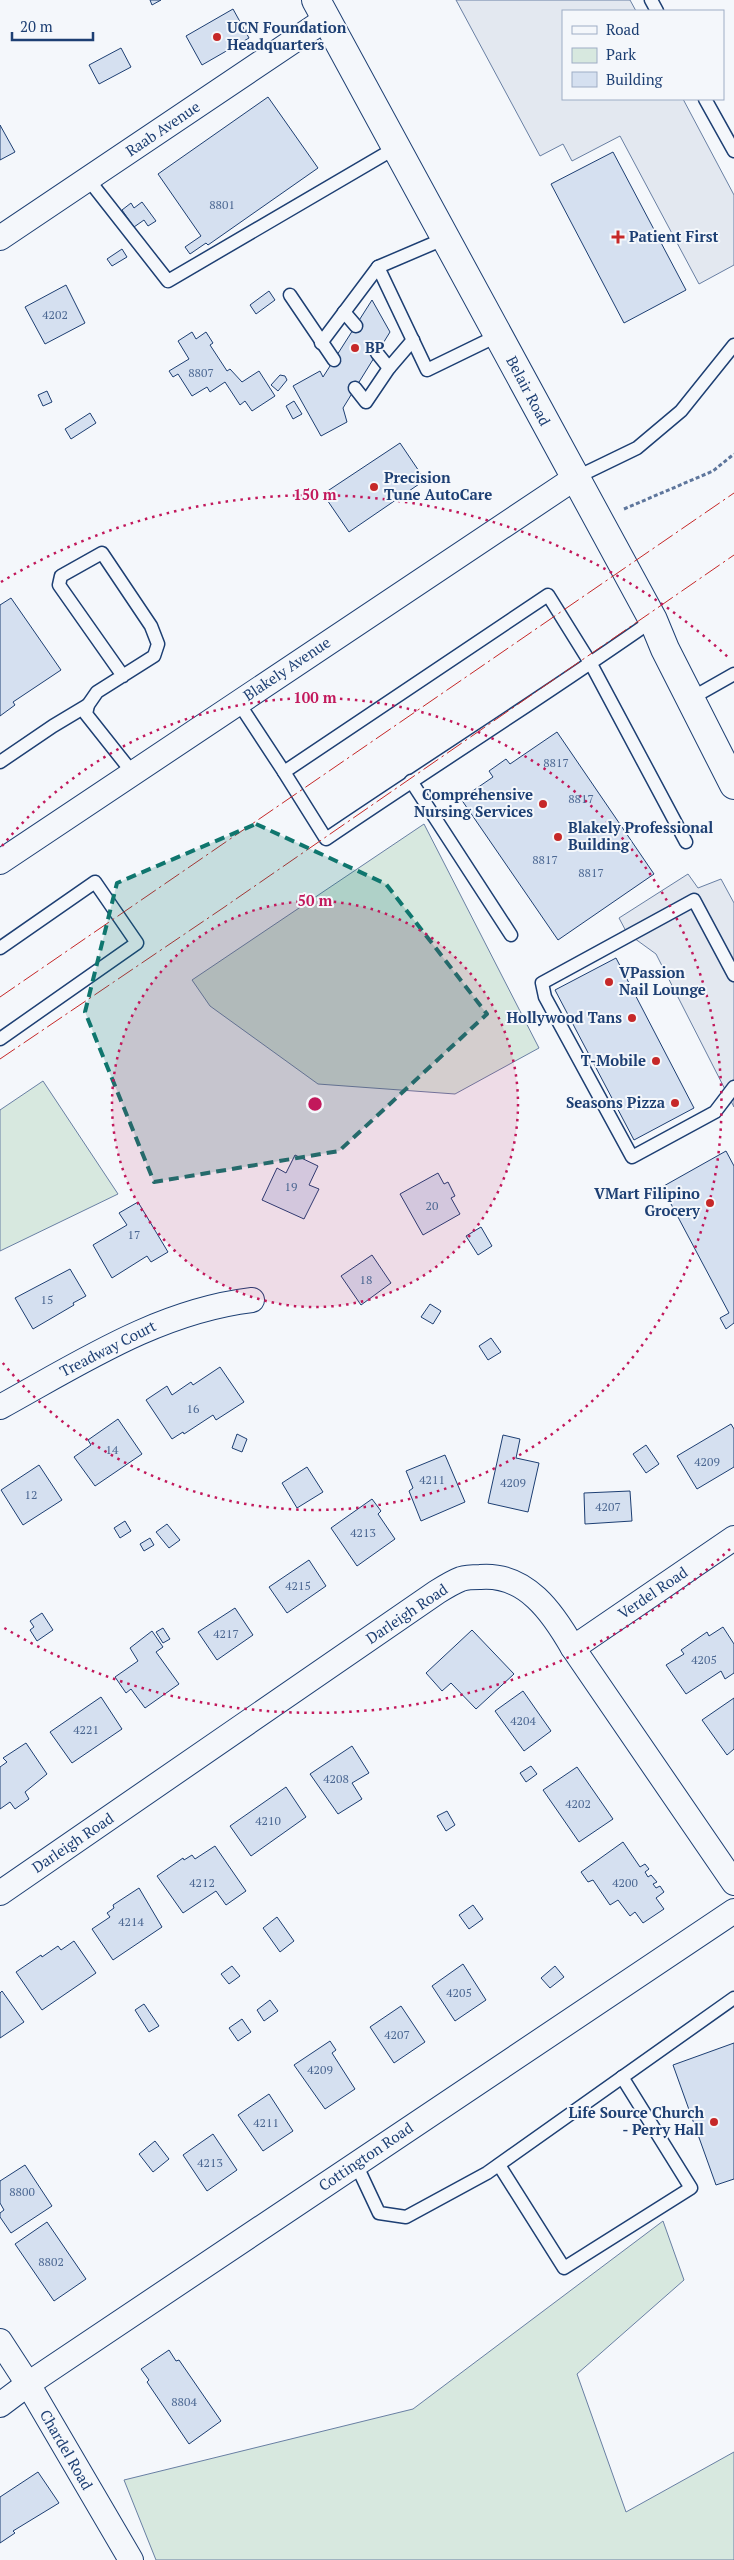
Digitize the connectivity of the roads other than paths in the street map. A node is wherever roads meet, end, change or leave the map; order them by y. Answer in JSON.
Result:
{"nodes":[{"id":1,"x":321,"y":10,"type":"edge"},
{"id":2,"x":706,"y":100,"type":"edge"},
{"id":3,"x":397,"y":148,"type":"junction"},
{"id":4,"x":734,"y":151,"type":"edge"},
{"id":5,"x":88,"y":179,"type":"junction"},
{"id":6,"x":0,"y":238,"type":"edge"},
{"id":7,"x":446,"y":238,"type":"junction"},
{"id":8,"x":378,"y":267,"type":"junction"},
{"id":9,"x":290,"y":295,"type":"dead end"},
{"id":10,"x":344,"y":312,"type":"junction"},
{"id":11,"x":356,"y":326,"type":"dead end"},
{"id":12,"x":499,"y":336,"type":"junction"},
{"id":13,"x":413,"y":340,"type":"junction"},
{"id":14,"x":321,"y":343,"type":"junction"},
{"id":15,"x":734,"y":345,"type":"edge"},
{"id":16,"x":377,"y":353,"type":"dead end"},
{"id":17,"x":334,"y":360,"type":"dead end"},
{"id":18,"x":389,"y":368,"type":"junction"},
{"id":19,"x":355,"y":388,"type":"dead end"},
{"id":20,"x":576,"y":478,"type":"junction"},
{"id":21,"x":653,"y":620,"type":"junction"},
{"id":22,"x":590,"y":664,"type":"junction"},
{"id":23,"x":734,"y":674,"type":"edge"},
{"id":24,"x":123,"y":676,"type":"junction"},
{"id":25,"x":690,"y":699,"type":"junction"},
{"id":26,"x":238,"y":702,"type":"junction"},
{"id":27,"x":88,"y":705,"type":"junction"},
{"id":28,"x":0,"y":762,"type":"edge"},
{"id":29,"x":132,"y":772,"type":"junction"},
{"id":30,"x":284,"y":772,"type":"junction"},
{"id":31,"x":411,"y":781,"type":"junction"},
{"id":32,"x":734,"y":784,"type":"edge"},
{"id":33,"x":686,"y":842,"type":"dead end"},
{"id":34,"x":0,"y":862,"type":"edge"},
{"id":35,"x":511,"y":935,"type":"dead end"},
{"id":36,"x":0,"y":948,"type":"edge"},
{"id":37,"x":733,"y":972,"type":"edge"},
{"id":38,"x":0,"y":1039,"type":"edge"},
{"id":39,"x":734,"y":1087,"type":"edge"},
{"id":40,"x":252,"y":1300,"type":"dead end"},
{"id":41,"x":0,"y":1407,"type":"edge"},
{"id":42,"x":734,"y":1538,"type":"edge"},
{"id":43,"x":573,"y":1648,"type":"junction"},
{"id":44,"x":734,"y":1883,"type":"edge"},
{"id":45,"x":0,"y":1893,"type":"edge"},
{"id":46,"x":734,"y":1911,"type":"edge"},
{"id":47,"x":734,"y":1998,"type":"edge"},
{"id":48,"x":622,"y":2078,"type":"junction"},
{"id":49,"x":356,"y":2164,"type":"junction"},
{"id":50,"x":499,"y":2164,"type":"junction"},
{"id":51,"x":0,"y":2341,"type":"edge"},
{"id":52,"x":28,"y":2384,"type":"junction"},
{"id":53,"x":0,"y":2405,"type":"edge"},
{"id":54,"x":131,"y":2560,"type":"edge"}],
"edges":[{"from":1,"to":3,"type":"highway","name":"Belair Road"},
{"from":1,"to":5,"type":"street","name":"Raab Avenue"},
{"from":2,"to":4,"type":"lane"},
{"from":3,"to":5,"type":"lane"},
{"from":3,"to":7,"type":"highway","name":"Belair Road"},
{"from":5,"to":6,"type":"street","name":"Raab Avenue"},
{"from":7,"to":8,"type":"lane"},
{"from":7,"to":12,"type":"highway","name":"Belair Road"},
{"from":8,"to":10,"type":"lane"},
{"from":8,"to":13,"type":"lane"},
{"from":9,"to":14,"type":"lane"},
{"from":10,"to":11,"type":"lane"},
{"from":10,"to":14,"type":"lane"},
{"from":12,"to":13,"type":"lane"},
{"from":12,"to":20,"type":"highway","name":"Belair Road"},
{"from":13,"to":18,"type":"lane"},
{"from":14,"to":17,"type":"lane"},
{"from":15,"to":20,"type":"lane"},
{"from":16,"to":18,"type":"lane"},
{"from":18,"to":19,"type":"lane"},
{"from":20,"to":21,"type":"highway","name":"Belair Road"},
{"from":20,"to":26,"type":"street","name":"Blakely Avenue"},
{"from":21,"to":22,"type":"lane"},
{"from":21,"to":25,"type":"highway","name":"Belair Road"},
{"from":22,"to":30,"type":"lane"},
{"from":22,"to":31,"type":"lane"},
{"from":22,"to":33,"type":"lane"},
{"from":23,"to":25,"type":"lane"},
{"from":24,"to":24,"type":"lane"},
{"from":24,"to":27,"type":"lane"},
{"from":25,"to":32,"type":"highway","name":"Belair Road"},
{"from":26,"to":29,"type":"street","name":"Blakely Avenue"},
{"from":26,"to":30,"type":"lane"},
{"from":27,"to":28,"type":"lane"},
{"from":27,"to":29,"type":"lane"},
{"from":29,"to":34,"type":"street","name":"Blakely Avenue"},
{"from":30,"to":31,"type":"lane"},
{"from":31,"to":35,"type":"lane"},
{"from":36,"to":38,"type":"lane"},
{"from":37,"to":39,"type":"lane"},
{"from":40,"to":41,"type":"street","name":"Treadway Court"},
{"from":42,"to":43,"type":"street","name":"Verdel Road"},
{"from":43,"to":44,"type":"street","name":"Darleigh Road"},
{"from":43,"to":45,"type":"street","name":"Darleigh Road"},
{"from":46,"to":49,"type":"street","name":"Cottington Road"},
{"from":47,"to":48,"type":"lane"},
{"from":48,"to":50,"type":"lane"},
{"from":48,"to":50,"type":"lane"},
{"from":49,"to":50,"type":"lane"},
{"from":49,"to":52,"type":"street","name":"Cottington Road"},
{"from":51,"to":52,"type":"street","name":"Chardel Road"},
{"from":52,"to":53,"type":"street","name":"Cottington Road"},
{"from":52,"to":54,"type":"street","name":"Chardel Road"}]}
